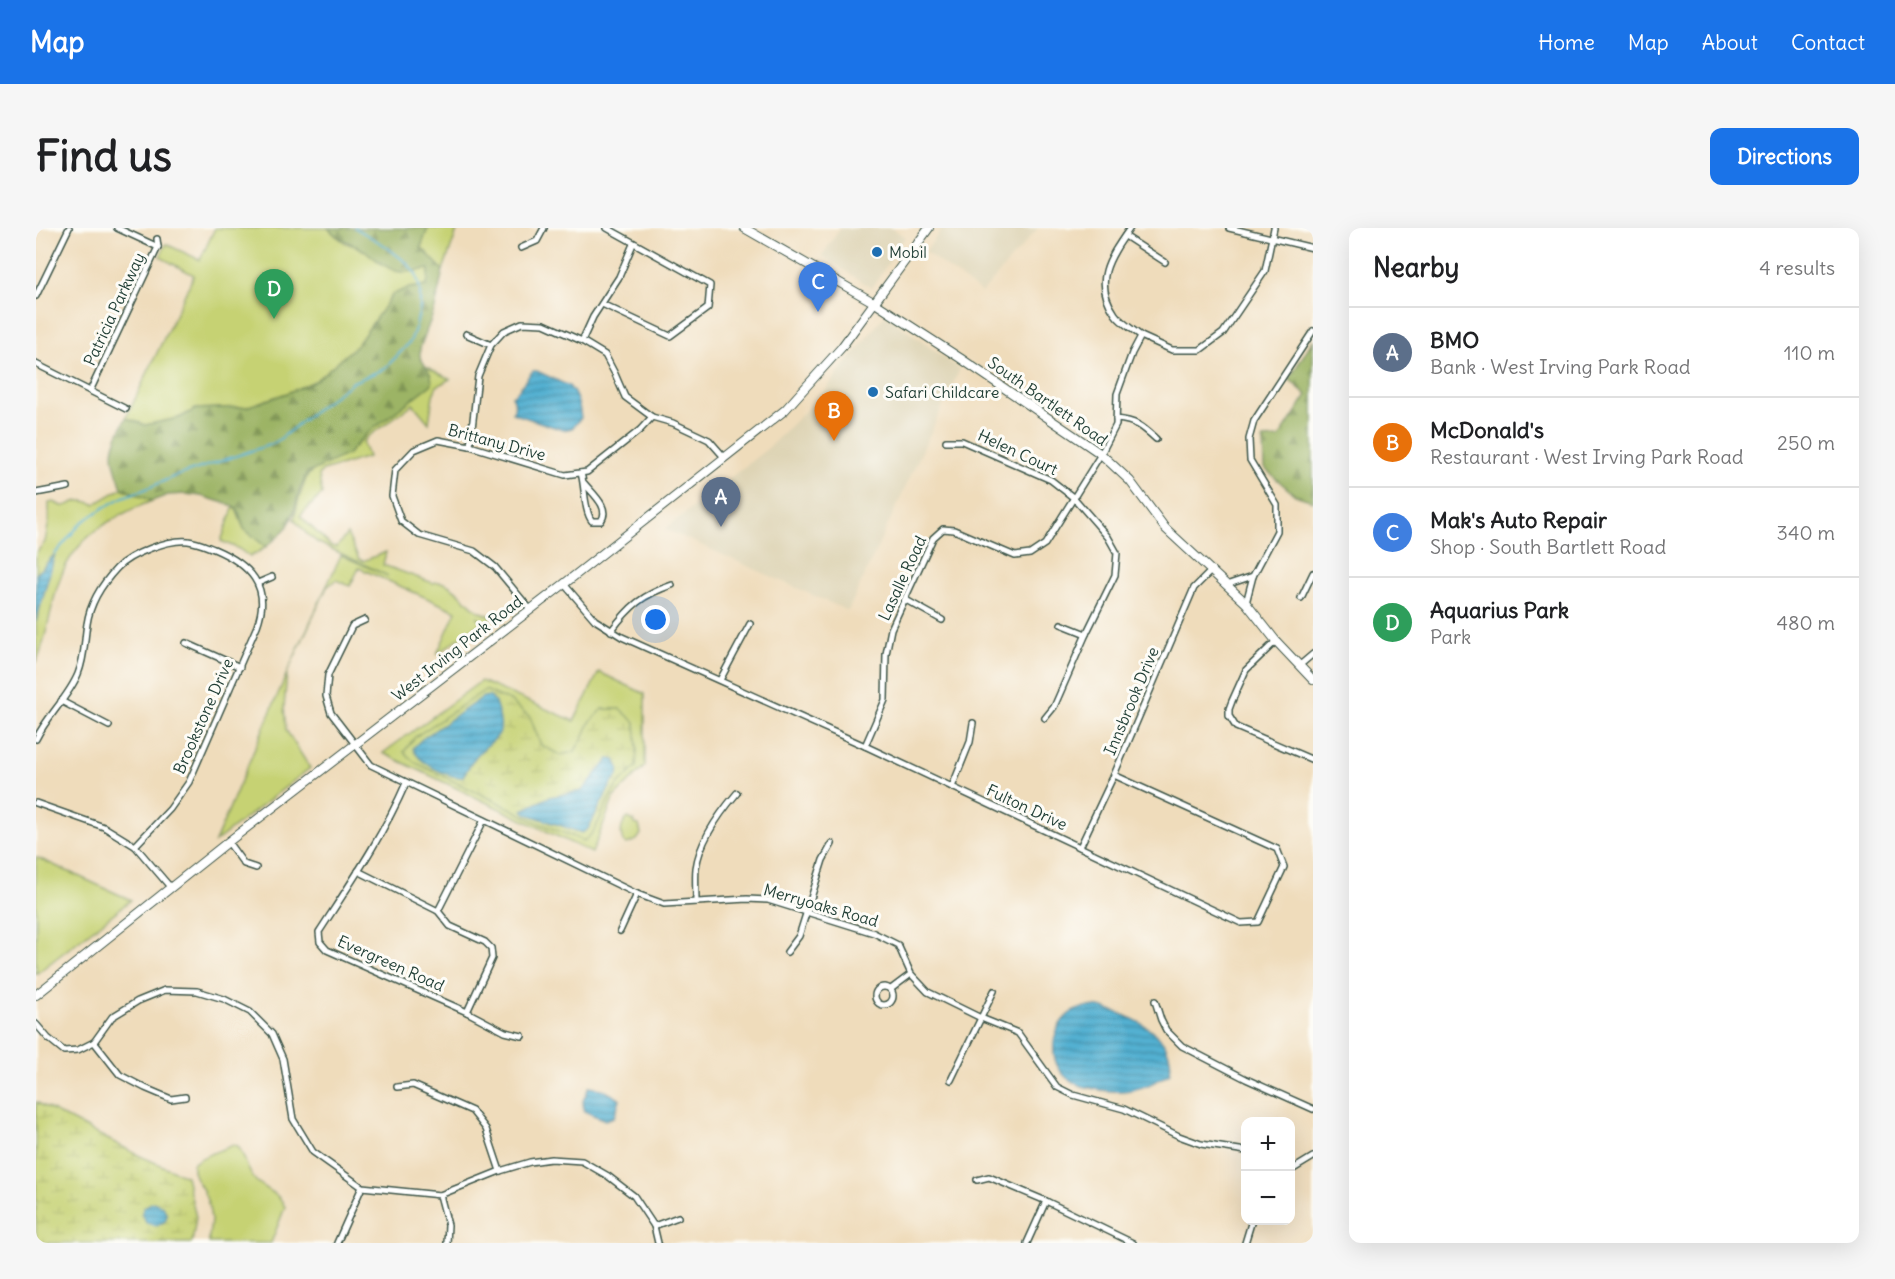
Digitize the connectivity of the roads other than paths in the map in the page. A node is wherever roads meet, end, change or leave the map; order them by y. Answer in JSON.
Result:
{"nodes":[{"id":1,"x":69,"y":228,"type":"edge"},
{"id":2,"x":117,"y":228,"type":"edge"},
{"id":3,"x":544,"y":228,"type":"edge"},
{"id":4,"x":607,"y":228,"type":"edge"},
{"id":5,"x":744,"y":228,"type":"edge"},
{"id":6,"x":929,"y":228,"type":"edge"},
{"id":7,"x":1130,"y":228,"type":"edge"},
{"id":8,"x":1229,"y":228,"type":"edge"},
{"id":9,"x":1274,"y":228,"type":"edge"},
{"id":10,"x":1125,"y":236,"type":"junction"},
{"id":11,"x":1272,"y":237,"type":"junction"},
{"id":12,"x":157,"y":239,"type":"dead end"},
{"id":13,"x":633,"y":244,"type":"junction"},
{"id":14,"x":158,"y":247,"type":"junction"},
{"id":15,"x":521,"y":248,"type":"dead end"},
{"id":16,"x":1313,"y":248,"type":"edge"},
{"id":17,"x":1165,"y":262,"type":"dead end"},
{"id":18,"x":36,"y":296,"type":"edge"},
{"id":19,"x":602,"y":303,"type":"junction"},
{"id":20,"x":875,"y":303,"type":"junction"},
{"id":21,"x":1313,"y":331,"type":"edge"},
{"id":22,"x":466,"y":334,"type":"dead end"},
{"id":23,"x":1141,"y":336,"type":"junction"},
{"id":24,"x":582,"y":340,"type":"junction"},
{"id":25,"x":491,"y":345,"type":"junction"},
{"id":26,"x":36,"y":364,"type":"edge"},
{"id":27,"x":90,"y":391,"type":"junction"},
{"id":28,"x":126,"y":409,"type":"dead end"},
{"id":29,"x":652,"y":417,"type":"junction"},
{"id":30,"x":1142,"y":417,"type":"dead end"},
{"id":31,"x":1116,"y":419,"type":"junction"},
{"id":32,"x":1136,"y":423,"type":"junction"},
{"id":33,"x":1156,"y":429,"type":"dead end"},
{"id":34,"x":946,"y":441,"type":"dead end"},
{"id":35,"x":470,"y":446,"type":"junction"},
{"id":36,"x":1101,"y":454,"type":"junction"},
{"id":37,"x":724,"y":457,"type":"junction"},
{"id":38,"x":580,"y":473,"type":"junction"},
{"id":39,"x":584,"y":483,"type":"junction"},
{"id":40,"x":68,"y":487,"type":"dead end"},
{"id":41,"x":36,"y":493,"type":"edge"},
{"id":42,"x":1074,"y":498,"type":"junction"},
{"id":43,"x":1211,"y":571,"type":"junction"},
{"id":44,"x":1313,"y":574,"type":"edge"},
{"id":45,"x":1253,"y":576,"type":"junction"},
{"id":46,"x":272,"y":577,"type":"dead end"},
{"id":47,"x":258,"y":583,"type":"junction"},
{"id":48,"x":564,"y":584,"type":"junction"},
{"id":49,"x":672,"y":585,"type":"dead end"},
{"id":50,"x":1226,"y":585,"type":"junction"},
{"id":51,"x":1301,"y":598,"type":"dead end"},
{"id":52,"x":906,"y":600,"type":"junction"},
{"id":53,"x":1246,"y":603,"type":"junction"},
{"id":54,"x":530,"y":609,"type":"junction"},
{"id":55,"x":365,"y":620,"type":"dead end"},
{"id":56,"x":942,"y":620,"type":"dead end"},
{"id":57,"x":750,"y":624,"type":"dead end"},
{"id":58,"x":1061,"y":624,"type":"dead end"},
{"id":59,"x":610,"y":631,"type":"junction"},
{"id":60,"x":1086,"y":634,"type":"junction"},
{"id":61,"x":1276,"y":641,"type":"junction"},
{"id":62,"x":186,"y":643,"type":"dead end"},
{"id":63,"x":1313,"y":654,"type":"edge"},
{"id":64,"x":1300,"y":665,"type":"junction"},
{"id":65,"x":240,"y":667,"type":"junction"},
{"id":66,"x":720,"y":680,"type":"junction"},
{"id":67,"x":1313,"y":680,"type":"edge"},
{"id":68,"x":61,"y":701,"type":"junction"},
{"id":69,"x":1045,"y":718,"type":"dead end"},
{"id":70,"x":973,"y":723,"type":"dead end"},
{"id":71,"x":109,"y":726,"type":"dead end"},
{"id":72,"x":36,"y":739,"type":"edge"},
{"id":73,"x":354,"y":745,"type":"junction"},
{"id":74,"x":865,"y":746,"type":"junction"},
{"id":75,"x":1313,"y":760,"type":"edge"},
{"id":76,"x":1114,"y":775,"type":"junction"},
{"id":77,"x":406,"y":783,"type":"junction"},
{"id":78,"x":952,"y":787,"type":"junction"},
{"id":79,"x":737,"y":793,"type":"dead end"},
{"id":80,"x":36,"y":803,"type":"edge"},
{"id":81,"x":484,"y":820,"type":"junction"},
{"id":82,"x":228,"y":842,"type":"junction"},
{"id":83,"x":832,"y":844,"type":"dead end"},
{"id":84,"x":135,"y":846,"type":"junction"},
{"id":85,"x":1080,"y":847,"type":"junction"},
{"id":86,"x":255,"y":868,"type":"dead end"},
{"id":87,"x":358,"y":871,"type":"junction"},
{"id":88,"x":171,"y":888,"type":"junction"},
{"id":89,"x":637,"y":894,"type":"junction"},
{"id":90,"x":696,"y":902,"type":"junction"},
{"id":91,"x":438,"y":911,"type":"junction"},
{"id":92,"x":808,"y":912,"type":"junction"},
{"id":93,"x":620,"y":931,"type":"dead end"},
{"id":94,"x":787,"y":951,"type":"dead end"},
{"id":95,"x":911,"y":974,"type":"junction"},
{"id":96,"x":891,"y":989,"type":"dead end"},
{"id":97,"x":994,"y":991,"type":"dead end"},
{"id":98,"x":36,"y":995,"type":"edge"},
{"id":99,"x":1155,"y":1001,"type":"dead end"},
{"id":100,"x":467,"y":1012,"type":"junction"},
{"id":101,"x":981,"y":1018,"type":"junction"},
{"id":102,"x":36,"y":1024,"type":"edge"},
{"id":103,"x":522,"y":1035,"type":"dead end"},
{"id":104,"x":94,"y":1042,"type":"junction"},
{"id":105,"x":951,"y":1080,"type":"dead end"},
{"id":106,"x":397,"y":1087,"type":"dead end"},
{"id":107,"x":185,"y":1097,"type":"dead end"},
{"id":108,"x":1313,"y":1108,"type":"edge"},
{"id":109,"x":1241,"y":1150,"type":"edge"},
{"id":110,"x":1313,"y":1157,"type":"edge"},
{"id":111,"x":1295,"y":1168,"type":"edge"},
{"id":112,"x":500,"y":1171,"type":"junction"},
{"id":113,"x":977,"y":1180,"type":"dead end"},
{"id":114,"x":362,"y":1187,"type":"junction"},
{"id":115,"x":440,"y":1195,"type":"junction"},
{"id":116,"x":1046,"y":1201,"type":"junction"},
{"id":117,"x":678,"y":1217,"type":"dead end"},
{"id":118,"x":1251,"y":1225,"type":"edge"},
{"id":119,"x":654,"y":1227,"type":"junction"},
{"id":120,"x":337,"y":1243,"type":"edge"},
{"id":121,"x":447,"y":1243,"type":"edge"},
{"id":122,"x":658,"y":1243,"type":"edge"},
{"id":123,"x":1027,"y":1243,"type":"edge"},
{"id":124,"x":1132,"y":1243,"type":"edge"},
{"id":125,"x":1245,"y":1243,"type":"edge"}],
"edges":[{"from":1,"to":18,"type":"street"},
{"from":2,"to":14,"type":"street"},
{"from":3,"to":15,"type":"street"},
{"from":4,"to":13,"type":"street"},
{"from":5,"to":20,"type":"main road","name":"South Bartlett Road"},
{"from":6,"to":20,"type":"main road","name":"West Irving Park Road"},
{"from":7,"to":10,"type":"street"},
{"from":8,"to":11,"type":"street"},
{"from":9,"to":11,"type":"street"},
{"from":10,"to":17,"type":"street"},
{"from":10,"to":23,"type":"street"},
{"from":11,"to":16,"type":"street"},
{"from":11,"to":23,"type":"street"},
{"from":12,"to":14,"type":"street","name":"Patricia Parkway"},
{"from":13,"to":19,"type":"street"},
{"from":13,"to":19,"type":"street"},
{"from":14,"to":27,"type":"street","name":"Patricia Parkway"},
{"from":19,"to":24,"type":"street"},
{"from":20,"to":36,"type":"main road","name":"South Bartlett Road"},
{"from":20,"to":37,"type":"main road","name":"West Irving Park Road"},
{"from":21,"to":45,"type":"street"},
{"from":22,"to":25,"type":"street"},
{"from":23,"to":31,"type":"street","name":"Lasalle Road"},
{"from":24,"to":25,"type":"street"},
{"from":24,"to":29,"type":"street"},
{"from":25,"to":35,"type":"street"},
{"from":26,"to":27,"type":"street"},
{"from":27,"to":28,"type":"street"},
{"from":29,"to":37,"type":"street"},
{"from":29,"to":38,"type":"street"},
{"from":30,"to":32,"type":"street"},
{"from":31,"to":32,"type":"street"},
{"from":31,"to":36,"type":"street","name":"Lasalle Road"},
{"from":32,"to":33,"type":"street"},
{"from":34,"to":42,"type":"street","name":"Helen Court"},
{"from":35,"to":38,"type":"street","name":"Brittany Drive"},
{"from":35,"to":54,"type":"street","name":"Brittany Drive"},
{"from":36,"to":42,"type":"street","name":"Lasalle Road"},
{"from":36,"to":43,"type":"main road","name":"South Bartlett Road"},
{"from":37,"to":48,"type":"main road","name":"West Irving Park Road"},
{"from":38,"to":39,"type":"street"},
{"from":39,"to":39,"type":"street"},
{"from":40,"to":41,"type":"street"},
{"from":42,"to":52,"type":"street","name":"Lasalle Road"},
{"from":42,"to":60,"type":"street","name":"Helen Court"},
{"from":43,"to":50,"type":"main road","name":"South Bartlett Road"},
{"from":43,"to":76,"type":"street","name":"Innsbrook Drive"},
{"from":44,"to":51,"type":"street"},
{"from":45,"to":50,"type":"street"},
{"from":45,"to":53,"type":"street"},
{"from":46,"to":47,"type":"street"},
{"from":47,"to":65,"type":"street","name":"Brookstone Drive"},
{"from":47,"to":68,"type":"street"},
{"from":48,"to":54,"type":"main road","name":"West Irving Park Road"},
{"from":48,"to":59,"type":"street","name":"Fulton Drive"},
{"from":49,"to":59,"type":"street"},
{"from":50,"to":53,"type":"main road","name":"South Bartlett Road"},
{"from":52,"to":56,"type":"street"},
{"from":52,"to":74,"type":"street","name":"Lasalle Road"},
{"from":53,"to":61,"type":"main road","name":"South Bartlett Road"},
{"from":54,"to":73,"type":"main road","name":"West Irving Park Road"},
{"from":55,"to":73,"type":"street","name":"Merryoaks Road"},
{"from":57,"to":66,"type":"street"},
{"from":58,"to":60,"type":"street"},
{"from":59,"to":66,"type":"street","name":"Fulton Drive"},
{"from":60,"to":69,"type":"street","name":"Helen Court"},
{"from":61,"to":64,"type":"main road","name":"South Bartlett Road"},
{"from":61,"to":75,"type":"street"},
{"from":62,"to":65,"type":"street"},
{"from":63,"to":64,"type":"street"},
{"from":64,"to":67,"type":"main road","name":"South Bartlett Road"},
{"from":65,"to":84,"type":"street","name":"Brookstone Drive"},
{"from":66,"to":74,"type":"street","name":"Fulton Drive"},
{"from":68,"to":71,"type":"street"},
{"from":68,"to":72,"type":"street"},
{"from":70,"to":78,"type":"street"},
{"from":73,"to":77,"type":"street","name":"Merryoaks Road"},
{"from":73,"to":82,"type":"main road","name":"West Irving Park Road"},
{"from":74,"to":78,"type":"street","name":"Fulton Drive"},
{"from":76,"to":85,"type":"street","name":"Innsbrook Drive"},
{"from":76,"to":85,"type":"street","name":"Fulton Drive"},
{"from":77,"to":81,"type":"street","name":"Merryoaks Road"},
{"from":77,"to":87,"type":"street","name":"Evergreen Road"},
{"from":78,"to":85,"type":"street","name":"Fulton Drive"},
{"from":79,"to":90,"type":"street"},
{"from":80,"to":84,"type":"street"},
{"from":81,"to":89,"type":"street","name":"Merryoaks Road"},
{"from":81,"to":91,"type":"street"},
{"from":82,"to":86,"type":"street"},
{"from":82,"to":88,"type":"main road","name":"West Irving Park Road"},
{"from":83,"to":92,"type":"street"},
{"from":84,"to":88,"type":"street"},
{"from":87,"to":91,"type":"street"},
{"from":87,"to":100,"type":"street","name":"Evergreen Road"},
{"from":88,"to":98,"type":"main road","name":"West Irving Park Road"},
{"from":89,"to":90,"type":"street","name":"Merryoaks Road"},
{"from":89,"to":93,"type":"street"},
{"from":90,"to":92,"type":"street","name":"Merryoaks Road"},
{"from":91,"to":100,"type":"street"},
{"from":92,"to":94,"type":"street"},
{"from":92,"to":95,"type":"street","name":"Merryoaks Road"},
{"from":95,"to":96,"type":"street"},
{"from":95,"to":101,"type":"street","name":"Merryoaks Road"},
{"from":97,"to":101,"type":"street"},
{"from":99,"to":108,"type":"street"},
{"from":100,"to":103,"type":"street","name":"Evergreen Road"},
{"from":101,"to":105,"type":"street"},
{"from":101,"to":109,"type":"street","name":"Merryoaks Road"},
{"from":102,"to":104,"type":"street"},
{"from":104,"to":107,"type":"street"},
{"from":104,"to":114,"type":"street"},
{"from":106,"to":112,"type":"street"},
{"from":110,"to":111,"type":"street"},
{"from":112,"to":115,"type":"street"},
{"from":112,"to":119,"type":"street"},
{"from":113,"to":116,"type":"street"},
{"from":114,"to":115,"type":"street"},
{"from":114,"to":120,"type":"street"},
{"from":115,"to":121,"type":"street"},
{"from":116,"to":123,"type":"street"},
{"from":116,"to":124,"type":"street"},
{"from":117,"to":119,"type":"street"},
{"from":118,"to":125,"type":"street"},
{"from":119,"to":122,"type":"street"}]}
